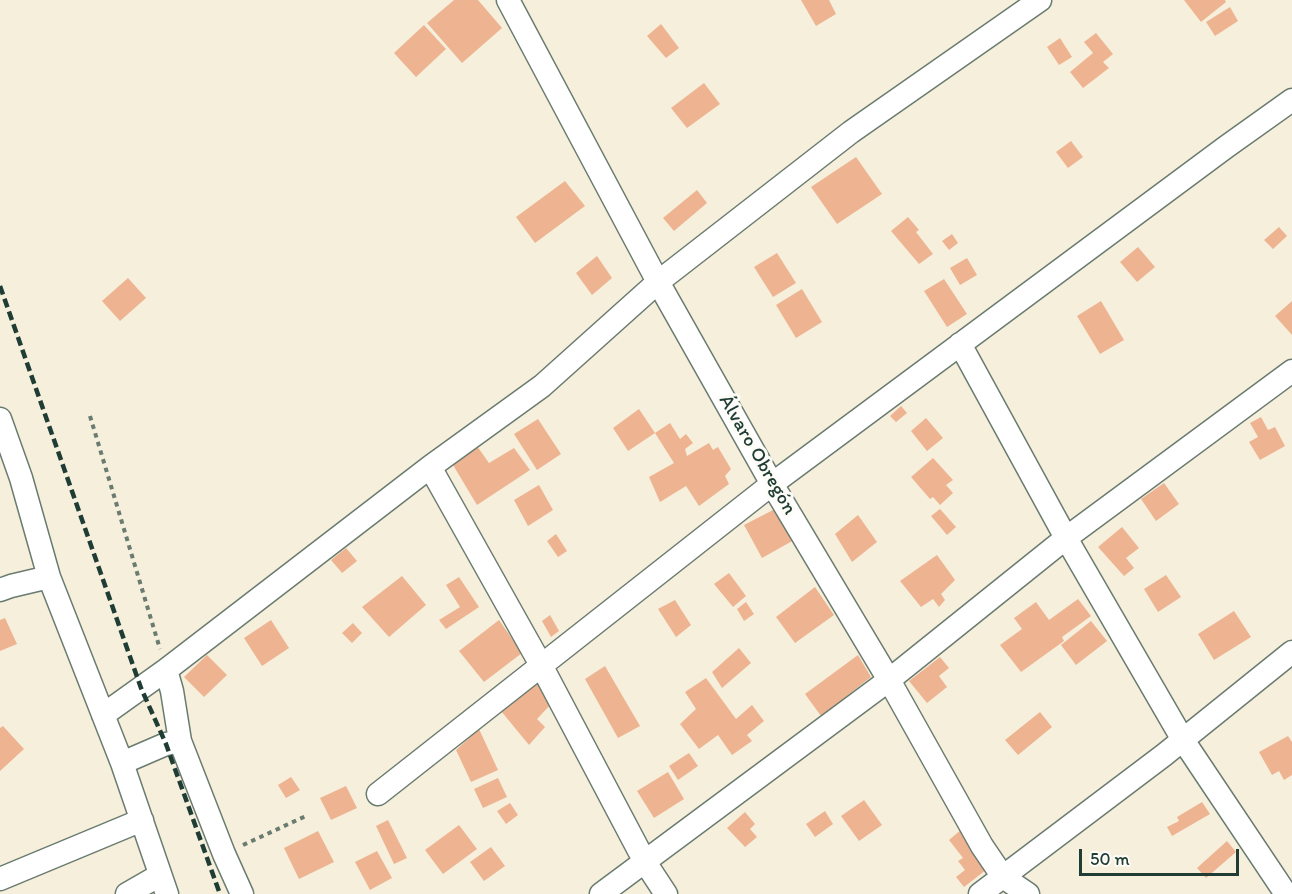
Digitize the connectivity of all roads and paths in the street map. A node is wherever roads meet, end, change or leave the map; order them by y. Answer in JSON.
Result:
{"nodes":[{"id":1,"x":508,"y":0,"type":"edge"},
{"id":2,"x":1040,"y":0,"type":"edge"},
{"id":3,"x":1292,"y":100,"type":"edge"},
{"id":4,"x":658,"y":282,"type":"junction"},
{"id":5,"x":960,"y":344,"type":"junction"},
{"id":6,"x":1292,"y":371,"type":"edge"},
{"id":7,"x":90,"y":416,"type":"dead end"},
{"id":8,"x":0,"y":419,"type":"edge"},
{"id":9,"x":430,"y":467,"type":"junction"},
{"id":10,"x":772,"y":484,"type":"junction"},
{"id":11,"x":1066,"y":538,"type":"junction"},
{"id":12,"x":49,"y":577,"type":"junction"},
{"id":13,"x":0,"y":590,"type":"edge"},
{"id":14,"x":1292,"y":652,"type":"edge"},
{"id":15,"x":541,"y":665,"type":"junction"},
{"id":16,"x":166,"y":670,"type":"junction"},
{"id":17,"x":889,"y":680,"type":"junction"},
{"id":18,"x":103,"y":715,"type":"junction"},
{"id":19,"x":1183,"y":740,"type":"junction"},
{"id":20,"x":180,"y":741,"type":"junction"},
{"id":21,"x":122,"y":762,"type":"junction"},
{"id":22,"x":378,"y":794,"type":"dead end"},
{"id":23,"x":306,"y":816,"type":"dead end"},
{"id":24,"x":142,"y":820,"type":"junction"},
{"id":25,"x":224,"y":854,"type":"junction"},
{"id":26,"x":645,"y":862,"type":"junction"},
{"id":27,"x":1003,"y":877,"type":"junction"},
{"id":28,"x":0,"y":879,"type":"edge"},
{"id":29,"x":163,"y":884,"type":"edge"},
{"id":30,"x":128,"y":894,"type":"edge"},
{"id":31,"x":242,"y":894,"type":"edge"},
{"id":32,"x":601,"y":894,"type":"edge"},
{"id":33,"x":666,"y":894,"type":"edge"},
{"id":34,"x":980,"y":894,"type":"edge"},
{"id":35,"x":1028,"y":894,"type":"edge"},
{"id":36,"x":1286,"y":894,"type":"edge"}],
"edges":[{"from":1,"to":4,"type":"street","name":"Álvaro Obregón"},
{"from":2,"to":4,"type":"street"},
{"from":3,"to":5,"type":"street"},
{"from":4,"to":9,"type":"street"},
{"from":4,"to":10,"type":"street","name":"Álvaro Obregón"},
{"from":5,"to":10,"type":"street"},
{"from":5,"to":11,"type":"street"},
{"from":6,"to":11,"type":"street"},
{"from":7,"to":16,"type":"path"},
{"from":8,"to":12,"type":"street"},
{"from":9,"to":15,"type":"street"},
{"from":9,"to":16,"type":"street"},
{"from":10,"to":15,"type":"street"},
{"from":10,"to":17,"type":"street","name":"Álvaro Obregón"},
{"from":11,"to":17,"type":"street"},
{"from":11,"to":19,"type":"street"},
{"from":12,"to":13,"type":"street"},
{"from":12,"to":18,"type":"street"},
{"from":14,"to":19,"type":"street"},
{"from":15,"to":22,"type":"street"},
{"from":15,"to":26,"type":"street"},
{"from":16,"to":18,"type":"street"},
{"from":16,"to":20,"type":"street"},
{"from":17,"to":26,"type":"street"},
{"from":17,"to":27,"type":"street","name":"Álvaro Obregón"},
{"from":18,"to":21,"type":"street"},
{"from":19,"to":27,"type":"street"},
{"from":19,"to":36,"type":"street"},
{"from":20,"to":21,"type":"street"},
{"from":20,"to":25,"type":"street"},
{"from":21,"to":24,"type":"street"},
{"from":23,"to":25,"type":"path"},
{"from":24,"to":28,"type":"street"},
{"from":24,"to":29,"type":"street"},
{"from":25,"to":31,"type":"street"},
{"from":26,"to":32,"type":"street"},
{"from":26,"to":33,"type":"street"},
{"from":27,"to":34,"type":"street"},
{"from":27,"to":35,"type":"street","name":"Álvaro Obregón"},
{"from":29,"to":30,"type":"street"}]}
